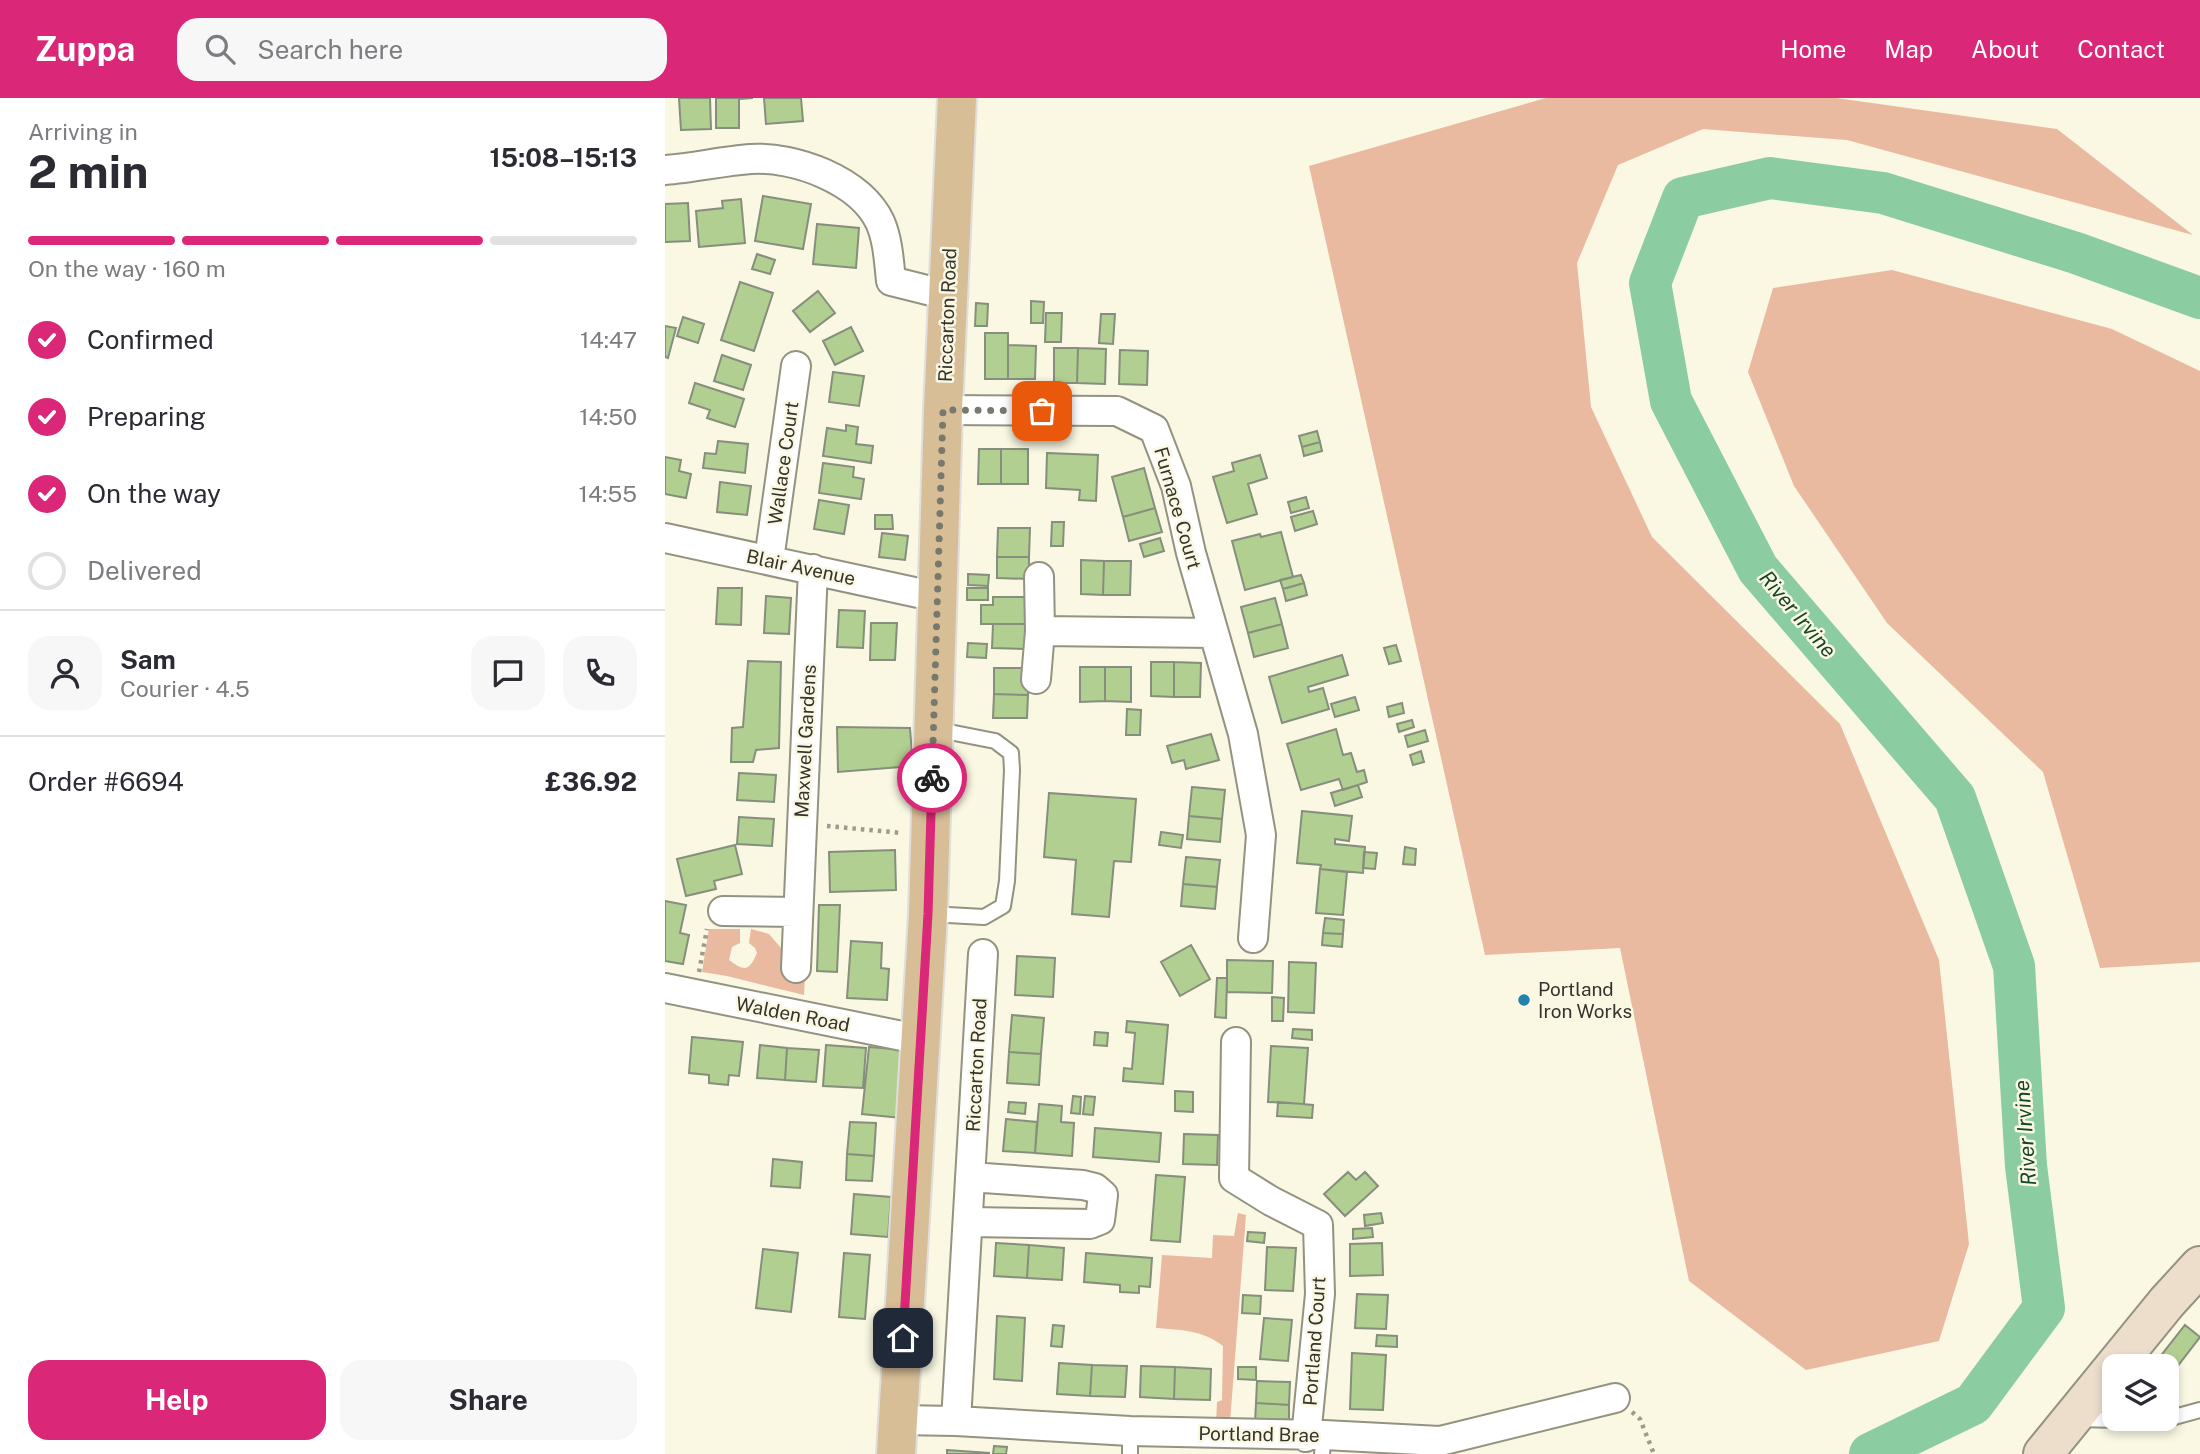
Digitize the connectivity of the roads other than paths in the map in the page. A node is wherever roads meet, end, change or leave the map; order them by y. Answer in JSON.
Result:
{"nodes":[{"id":1,"x":957,"y":98,"type":"edge"},
{"id":2,"x":665,"y":170,"type":"edge"},
{"id":3,"x":947,"y":295,"type":"junction"},
{"id":4,"x":796,"y":366,"type":"dead end"},
{"id":5,"x":943,"y":410,"type":"junction"},
{"id":6,"x":665,"y":538,"type":"edge"},
{"id":7,"x":769,"y":560,"type":"junction"},
{"id":8,"x":813,"y":569,"type":"junction"},
{"id":9,"x":1039,"y":577,"type":"dead end"},
{"id":10,"x":937,"y":597,"type":"junction"},
{"id":11,"x":1040,"y":631,"type":"junction"},
{"id":12,"x":1214,"y":634,"type":"junction"},
{"id":13,"x":1036,"y":679,"type":"dead end"},
{"id":14,"x":933,"y":729,"type":"junction"},
{"id":15,"x":723,"y":911,"type":"road end"},
{"id":16,"x":797,"y":912,"type":"junction"},
{"id":17,"x":928,"y":914,"type":"junction"},
{"id":18,"x":1253,"y":938,"type":"dead end"},
{"id":19,"x":983,"y":954,"type":"dead end"},
{"id":20,"x":796,"y":968,"type":"dead end"},
{"id":21,"x":665,"y":988,"type":"edge"},
{"id":22,"x":922,"y":1040,"type":"junction"},
{"id":23,"x":1236,"y":1042,"type":"dead end"},
{"id":24,"x":970,"y":1177,"type":"junction"},
{"id":25,"x":968,"y":1222,"type":"junction"},
{"id":26,"x":2200,"y":1266,"type":"edge"},
{"id":27,"x":2125,"y":1354,"type":"edge"},
{"id":28,"x":2102,"y":1382,"type":"edge"},
{"id":29,"x":1615,"y":1398,"type":"road end"},
{"id":30,"x":2200,"y":1410,"type":"edge"},
{"id":31,"x":2179,"y":1416,"type":"edge"},
{"id":32,"x":2072,"y":1419,"type":"junction"},
{"id":33,"x":2102,"y":1420,"type":"edge"},
{"id":34,"x":956,"y":1421,"type":"junction"},
{"id":35,"x":897,"y":1437,"type":"edge"},
{"id":36,"x":1130,"y":1442,"type":"edge"},
{"id":37,"x":1317,"y":1442,"type":"edge"},
{"id":38,"x":2043,"y":1454,"type":"edge"}],
"edges":[{"from":1,"to":3,"type":"main road","name":"Riccarton Road"},
{"from":2,"to":3,"type":"street"},
{"from":3,"to":5,"type":"main road","name":"Riccarton Road"},
{"from":4,"to":7,"type":"street","name":"Wallace Court"},
{"from":5,"to":10,"type":"main road","name":"Riccarton Road"},
{"from":5,"to":12,"type":"street","name":"Furnace Court"},
{"from":6,"to":7,"type":"street","name":"Blair Avenue"},
{"from":7,"to":8,"type":"street","name":"Blair Avenue"},
{"from":8,"to":10,"type":"street","name":"Blair Avenue"},
{"from":8,"to":16,"type":"street","name":"Maxwell Gardens"},
{"from":9,"to":11,"type":"street"},
{"from":10,"to":14,"type":"main road","name":"Riccarton Road"},
{"from":11,"to":12,"type":"street"},
{"from":11,"to":13,"type":"street"},
{"from":12,"to":18,"type":"street","name":"Furnace Court"},
{"from":14,"to":17,"type":"main road","name":"Riccarton Road"},
{"from":14,"to":17,"type":"lane"},
{"from":15,"to":16,"type":"street"},
{"from":16,"to":20,"type":"street","name":"Maxwell Gardens"},
{"from":17,"to":22,"type":"main road","name":"Riccarton Road"},
{"from":19,"to":24,"type":"street","name":"Riccarton Road"},
{"from":21,"to":22,"type":"street","name":"Walden Road"},
{"from":22,"to":35,"type":"main road","name":"Riccarton Road"},
{"from":23,"to":37,"type":"street","name":"Portland Court"},
{"from":24,"to":25,"type":"street","name":"Riccarton Road"},
{"from":24,"to":25,"type":"street"},
{"from":25,"to":34,"type":"street","name":"Riccarton Road"},
{"from":26,"to":27,"type":"main road"},
{"from":28,"to":32,"type":"main road"},
{"from":29,"to":37,"type":"street","name":"Portland Brae"},
{"from":30,"to":31,"type":"lane"},
{"from":32,"to":33,"type":"lane"},
{"from":32,"to":38,"type":"main road"},
{"from":34,"to":35,"type":"street","name":"Portland Brae"},
{"from":34,"to":36,"type":"street","name":"Portland Brae"},
{"from":36,"to":37,"type":"street","name":"Portland Brae"}]}
